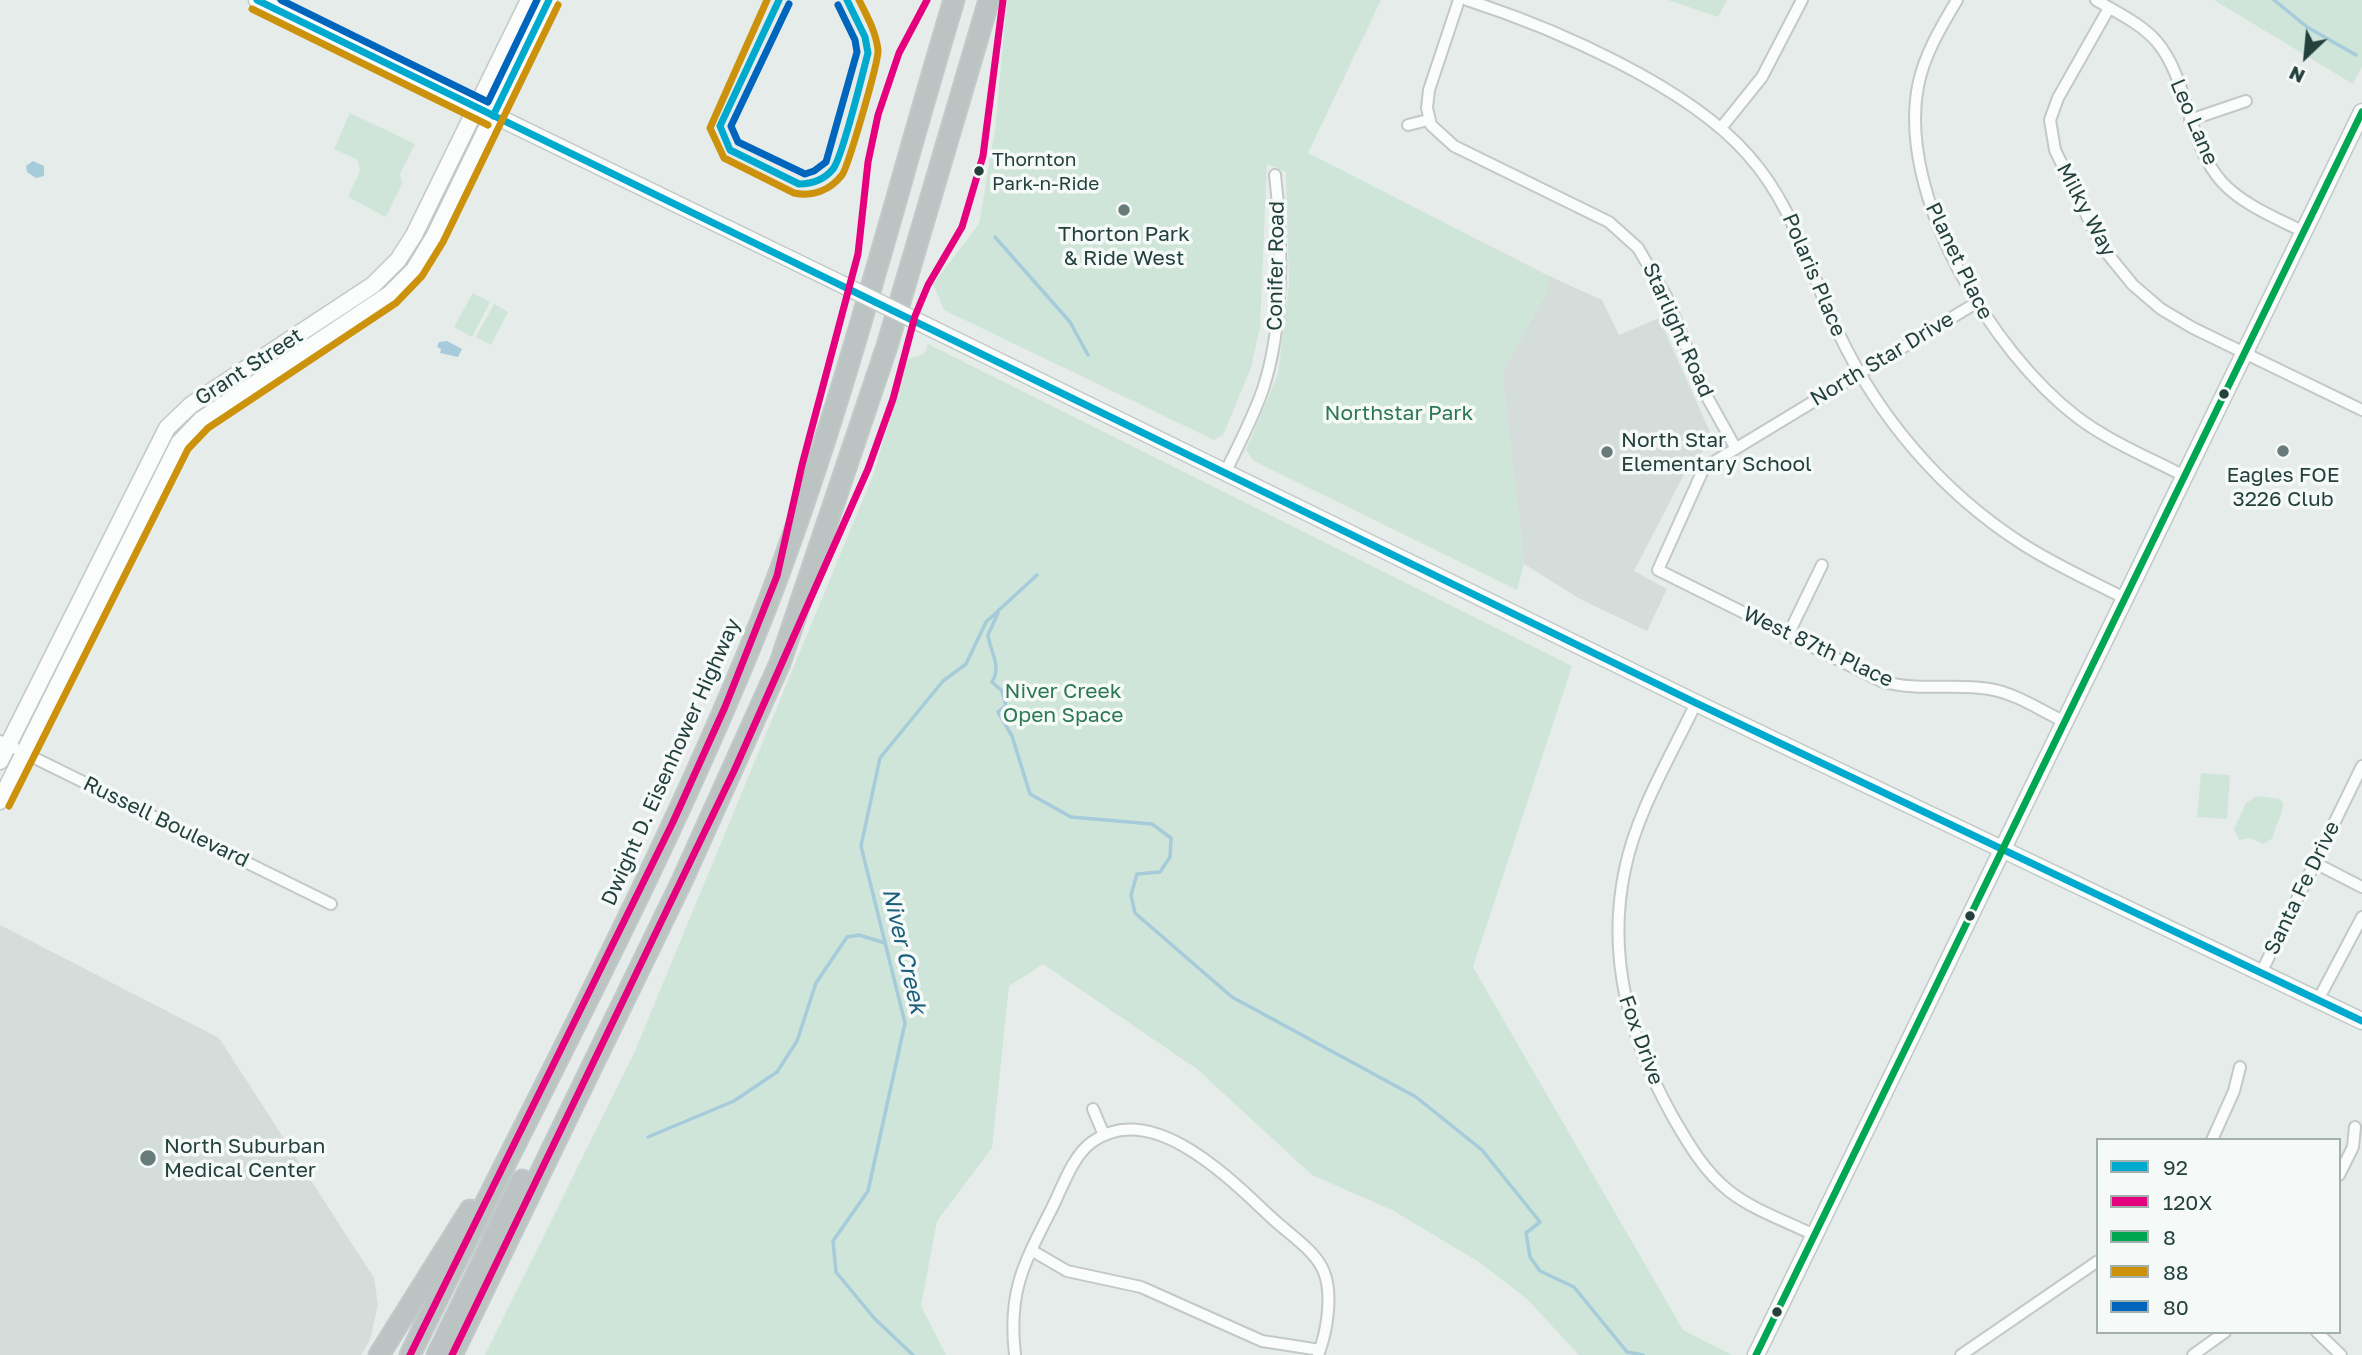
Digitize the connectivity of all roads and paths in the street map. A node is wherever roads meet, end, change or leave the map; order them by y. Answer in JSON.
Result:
{"nodes":[{"id":1,"x":257,"y":0,"type":"edge"},
{"id":2,"x":529,"y":0,"type":"edge"},
{"id":3,"x":549,"y":0,"type":"edge"},
{"id":4,"x":954,"y":0,"type":"edge"},
{"id":5,"x":966,"y":0,"type":"edge"},
{"id":6,"x":989,"y":0,"type":"edge"},
{"id":7,"x":1459,"y":0,"type":"edge"},
{"id":8,"x":1468,"y":0,"type":"edge"},
{"id":9,"x":1802,"y":0,"type":"edge"},
{"id":10,"x":1957,"y":0,"type":"edge"},
{"id":11,"x":2095,"y":0,"type":"edge"},
{"id":12,"x":2109,"y":8,"type":"junction"},
{"id":13,"x":2246,"y":101,"type":"dead end"},
{"id":14,"x":477,"y":108,"type":"junction"},
{"id":15,"x":2362,"y":113,"type":"edge"},
{"id":16,"x":493,"y":116,"type":"junction"},
{"id":17,"x":1428,"y":120,"type":"junction"},
{"id":18,"x":2190,"y":120,"type":"junction"},
{"id":19,"x":1408,"y":125,"type":"dead end"},
{"id":20,"x":1721,"y":128,"type":"junction"},
{"id":21,"x":1275,"y":175,"type":"dead end"},
{"id":22,"x":2304,"y":232,"type":"junction"},
{"id":23,"x":876,"y":297,"type":"junction"},
{"id":24,"x":1976,"y":303,"type":"junction"},
{"id":25,"x":2244,"y":353,"type":"junction"},
{"id":26,"x":1859,"y":373,"type":"junction"},
{"id":27,"x":2362,"y":410,"type":"edge"},
{"id":28,"x":1735,"y":447,"type":"junction"},
{"id":29,"x":1225,"y":473,"type":"junction"},
{"id":30,"x":2184,"y":476,"type":"junction"},
{"id":31,"x":825,"y":535,"type":"junction"},
{"id":32,"x":1822,"y":565,"type":"dead end"},
{"id":33,"x":1658,"y":570,"type":"joint"},
{"id":34,"x":2124,"y":598,"type":"junction"},
{"id":35,"x":1788,"y":635,"type":"junction"},
{"id":36,"x":1696,"y":703,"type":"junction"},
{"id":37,"x":2063,"y":721,"type":"junction"},
{"id":38,"x":4,"y":743,"type":"edge"},
{"id":39,"x":24,"y":753,"type":"junction"},
{"id":40,"x":0,"y":761,"type":"edge"},
{"id":41,"x":2362,"y":766,"type":"edge"},
{"id":42,"x":0,"y":801,"type":"edge"},
{"id":43,"x":2001,"y":849,"type":"junction"},
{"id":44,"x":2315,"y":863,"type":"junction"},
{"id":45,"x":2362,"y":887,"type":"edge"},
{"id":46,"x":331,"y":904,"type":"dead end"},
{"id":47,"x":2362,"y":917,"type":"edge"},
{"id":48,"x":2261,"y":973,"type":"junction"},
{"id":49,"x":2318,"y":1000,"type":"junction"},
{"id":50,"x":2362,"y":1021,"type":"edge"},
{"id":51,"x":2240,"y":1068,"type":"dead end"},
{"id":52,"x":539,"y":1095,"type":"junction"},
{"id":53,"x":1093,"y":1109,"type":"dead end"},
{"id":54,"x":2355,"y":1127,"type":"dead end"},
{"id":55,"x":1104,"y":1135,"type":"junction"},
{"id":56,"x":2213,"y":1138,"type":"edge"},
{"id":57,"x":2341,"y":1171,"type":"edge"},
{"id":58,"x":1814,"y":1234,"type":"junction"},
{"id":59,"x":1031,"y":1250,"type":"junction"},
{"id":60,"x":2096,"y":1262,"type":"edge"},
{"id":61,"x":440,"y":1294,"type":"junction"},
{"id":62,"x":470,"y":1319,"type":"junction"},
{"id":63,"x":2222,"y":1334,"type":"edge"},
{"id":64,"x":2319,"y":1334,"type":"edge"},
{"id":65,"x":1319,"y":1352,"type":"edge"},
{"id":66,"x":379,"y":1355,"type":"edge"},
{"id":67,"x":410,"y":1355,"type":"edge"},
{"id":68,"x":420,"y":1355,"type":"edge"},
{"id":69,"x":437,"y":1355,"type":"edge"},
{"id":70,"x":452,"y":1355,"type":"edge"},
{"id":71,"x":461,"y":1355,"type":"edge"},
{"id":72,"x":1015,"y":1355,"type":"edge"},
{"id":73,"x":1756,"y":1355,"type":"edge"},
{"id":74,"x":1961,"y":1355,"type":"edge"},
{"id":75,"x":2193,"y":1355,"type":"edge"},
{"id":76,"x":2341,"y":1355,"type":"edge"}],
"edges":[{"from":1,"to":14,"type":"main road"},
{"from":2,"to":14,"type":"main road","name":"Grant Street"},
{"from":3,"to":16,"type":"main road","name":"Grant Street"},
{"from":4,"to":23,"type":"highway","name":"Dwight D. Eisenhower Highway"},
{"from":5,"to":23,"type":"highway"},
{"from":6,"to":31,"type":"highway"},
{"from":7,"to":17,"type":"street"},
{"from":8,"to":20,"type":"street","name":"Polaris Place"},
{"from":9,"to":20,"type":"street"},
{"from":10,"to":24,"type":"street","name":"Planet Place"},
{"from":11,"to":12,"type":"street","name":"Leo Lane"},
{"from":12,"to":18,"type":"street","name":"Leo Lane"},
{"from":12,"to":25,"type":"street","name":"Milky Way"},
{"from":13,"to":18,"type":"street"},
{"from":14,"to":16,"type":"main road"},
{"from":14,"to":38,"type":"main road","name":"Grant Street"},
{"from":15,"to":22,"type":"main road"},
{"from":16,"to":23,"type":"main road","bridge":true},
{"from":16,"to":39,"type":"main road","name":"Grant Street"},
{"from":17,"to":19,"type":"street"},
{"from":17,"to":28,"type":"street","name":"Starlight Road"},
{"from":18,"to":22,"type":"street","name":"Leo Lane"},
{"from":20,"to":26,"type":"street","name":"Polaris Place"},
{"from":21,"to":29,"type":"street","name":"Conifer Road"},
{"from":22,"to":25,"type":"main road"},
{"from":23,"to":29,"type":"main road","bridge":true},
{"from":23,"to":52,"type":"highway","name":"Dwight D. Eisenhower Highway"},
{"from":24,"to":26,"type":"street","name":"North Star Drive"},
{"from":24,"to":30,"type":"street","name":"Planet Place"},
{"from":25,"to":27,"type":"street","name":"Milky Way"},
{"from":25,"to":30,"type":"main road"},
{"from":26,"to":28,"type":"street","name":"North Star Drive"},
{"from":26,"to":34,"type":"street","name":"Polaris Place"},
{"from":28,"to":33,"type":"street","name":"North Star Drive"},
{"from":29,"to":36,"type":"main road"},
{"from":30,"to":34,"type":"main road"},
{"from":31,"to":62,"type":"highway"},
{"from":31,"to":69,"type":"highway"},
{"from":32,"to":35,"type":"street"},
{"from":33,"to":35,"type":"street","name":"West 87th Place"},
{"from":34,"to":37,"type":"main road"},
{"from":35,"to":37,"type":"street","name":"West 87th Place"},
{"from":36,"to":43,"type":"main road"},
{"from":36,"to":58,"type":"street","name":"Fox Drive"},
{"from":37,"to":43,"type":"main road"},
{"from":38,"to":39,"type":"street","name":"Russell Boulevard"},
{"from":38,"to":40,"type":"main road","name":"Grant Street"},
{"from":39,"to":42,"type":"main road","name":"Grant Street"},
{"from":39,"to":46,"type":"street","name":"Russell Boulevard"},
{"from":41,"to":44,"type":"street","name":"Santa Fe Drive"},
{"from":43,"to":48,"type":"main road"},
{"from":43,"to":58,"type":"main road"},
{"from":44,"to":45,"type":"street"},
{"from":44,"to":48,"type":"street","name":"Santa Fe Drive"},
{"from":47,"to":49,"type":"street"},
{"from":48,"to":49,"type":"main road"},
{"from":49,"to":50,"type":"main road"},
{"from":51,"to":56,"type":"street"},
{"from":52,"to":61,"type":"highway","name":"Dwight D. Eisenhower Highway"},
{"from":52,"to":66,"type":"highway"},
{"from":53,"to":55,"type":"street"},
{"from":54,"to":57,"type":"street"},
{"from":55,"to":59,"type":"street"},
{"from":55,"to":65,"type":"street"},
{"from":58,"to":73,"type":"main road"},
{"from":59,"to":65,"type":"street"},
{"from":59,"to":72,"type":"street"},
{"from":60,"to":74,"type":"street"},
{"from":61,"to":67,"type":"highway","name":"Dwight D. Eisenhower Highway"},
{"from":61,"to":68,"type":"highway"},
{"from":62,"to":70,"type":"highway"},
{"from":62,"to":71,"type":"highway"},
{"from":63,"to":75,"type":"street"},
{"from":64,"to":76,"type":"street"}]}
